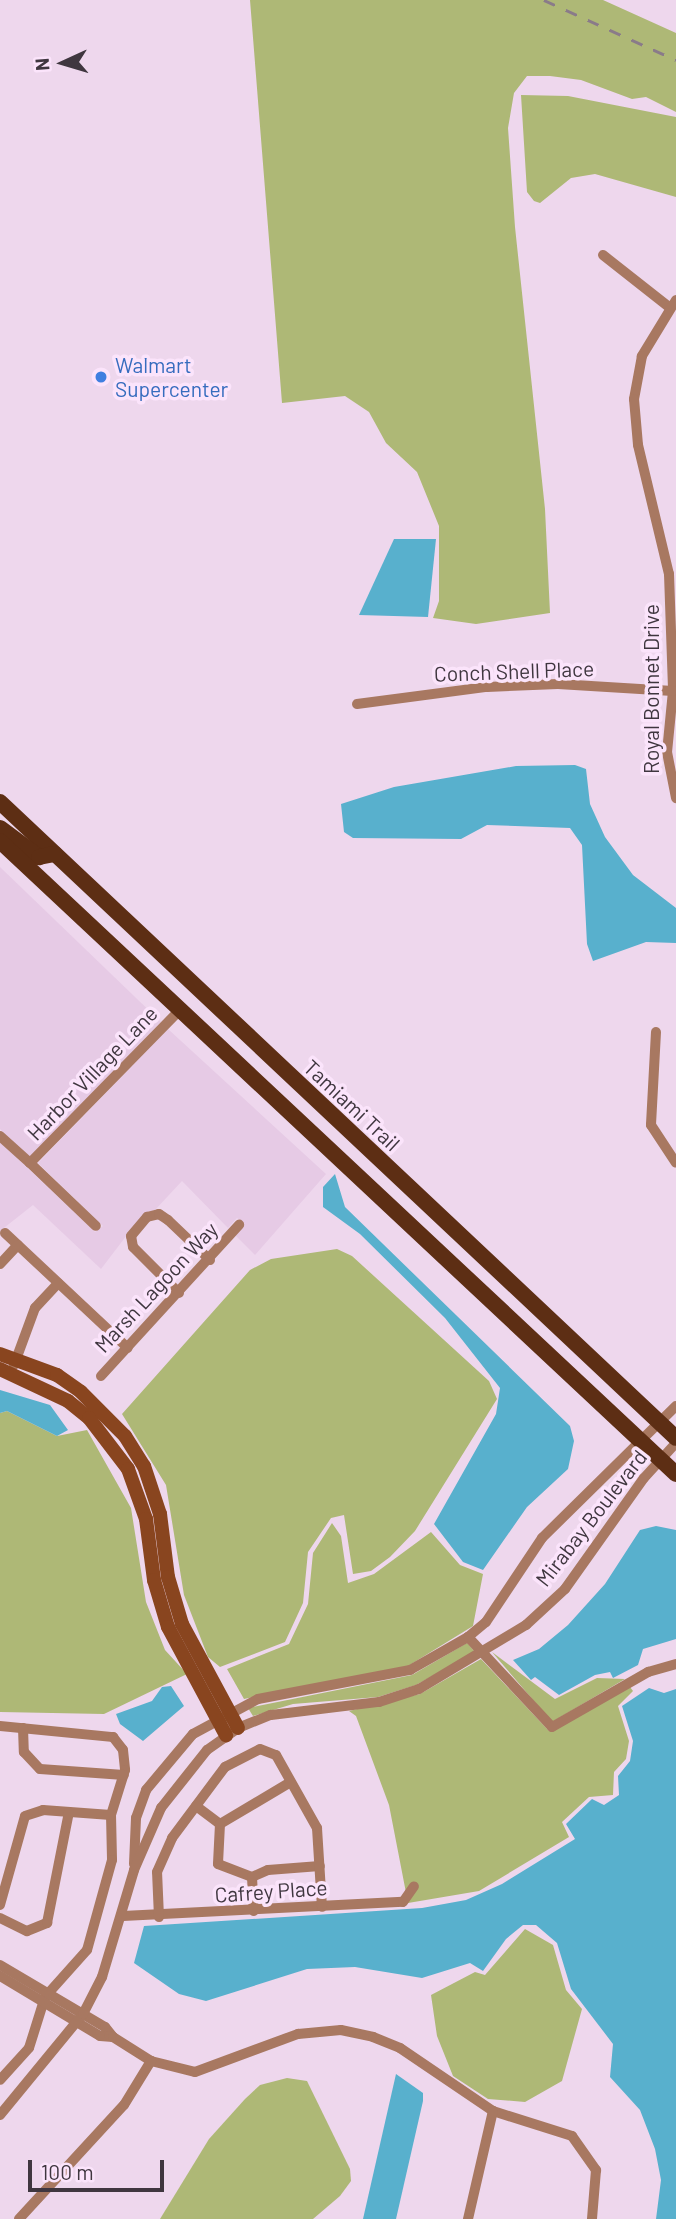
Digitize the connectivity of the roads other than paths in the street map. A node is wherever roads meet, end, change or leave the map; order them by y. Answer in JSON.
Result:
{"nodes":[{"id":1,"x":603,"y":254,"type":"dead end"},
{"id":2,"x":672,"y":303,"type":"edge"},
{"id":3,"x":673,"y":691,"type":"junction"},
{"id":4,"x":357,"y":704,"type":"dead end"},
{"id":5,"x":676,"y":798,"type":"edge"},
{"id":6,"x":0,"y":802,"type":"edge"},
{"id":7,"x":0,"y":828,"type":"edge"},
{"id":8,"x":0,"y":841,"type":"edge"},
{"id":9,"x":55,"y":854,"type":"junction"},
{"id":10,"x":180,"y":1010,"type":"junction"},
{"id":11,"x":227,"y":1017,"type":"junction"},
{"id":12,"x":656,"y":1032,"type":"dead end"},
{"id":13,"x":0,"y":1136,"type":"edge"},
{"id":14,"x":30,"y":1163,"type":"junction"},
{"id":15,"x":676,"y":1163,"type":"edge"},
{"id":16,"x":379,"y":1196,"type":"junction"},
{"id":17,"x":430,"y":1207,"type":"junction"},
{"id":18,"x":239,"y":1225,"type":"dead end"},
{"id":19,"x":96,"y":1226,"type":"dead end"},
{"id":20,"x":5,"y":1233,"type":"dead end"},
{"id":21,"x":18,"y":1245,"type":"junction"},
{"id":22,"x":210,"y":1260,"type":"junction"},
{"id":23,"x":0,"y":1264,"type":"edge"},
{"id":24,"x":58,"y":1283,"type":"junction"},
{"id":25,"x":178,"y":1293,"type":"junction"},
{"id":26,"x":128,"y":1348,"type":"junction"},
{"id":27,"x":0,"y":1354,"type":"edge"},
{"id":28,"x":9,"y":1367,"type":"edge"},
{"id":29,"x":101,"y":1376,"type":"dead end"},
{"id":30,"x":676,"y":1406,"type":"edge"},
{"id":31,"x":661,"y":1423,"type":"junction"},
{"id":32,"x":676,"y":1438,"type":"edge"},
{"id":33,"x":642,"y":1443,"type":"junction"},
{"id":34,"x":676,"y":1443,"type":"edge"},
{"id":35,"x":661,"y":1460,"type":"junction"},
{"id":36,"x":676,"y":1474,"type":"edge"},
{"id":37,"x":468,"y":1637,"type":"junction"},
{"id":38,"x":482,"y":1653,"type":"junction"},
{"id":39,"x":676,"y":1664,"type":"edge"},
{"id":40,"x":223,"y":1714,"type":"junction"},
{"id":41,"x":0,"y":1726,"type":"edge"},
{"id":42,"x":23,"y":1728,"type":"junction"},
{"id":43,"x":232,"y":1731,"type":"junction"},
{"id":44,"x":124,"y":1775,"type":"junction"},
{"id":45,"x":289,"y":1783,"type":"junction"},
{"id":46,"x":195,"y":1806,"type":"junction"},
{"id":47,"x":69,"y":1812,"type":"junction"},
{"id":48,"x":111,"y":1815,"type":"junction"},
{"id":49,"x":220,"y":1824,"type":"junction"},
{"id":50,"x":320,"y":1866,"type":"junction"},
{"id":51,"x":134,"y":1870,"type":"junction"},
{"id":52,"x":253,"y":1877,"type":"junction"},
{"id":53,"x":414,"y":1886,"type":"dead end"},
{"id":54,"x":0,"y":1905,"type":"edge"},
{"id":55,"x":322,"y":1907,"type":"junction"},
{"id":56,"x":254,"y":1911,"type":"junction"},
{"id":57,"x":123,"y":1916,"type":"junction"},
{"id":58,"x":159,"y":1917,"type":"junction"},
{"id":59,"x":0,"y":1918,"type":"edge"},
{"id":60,"x":0,"y":1965,"type":"edge"},
{"id":61,"x":0,"y":1976,"type":"edge"},
{"id":62,"x":46,"y":1997,"type":"junction"},
{"id":63,"x":80,"y":2018,"type":"junction"},
{"id":64,"x":151,"y":2061,"type":"junction"},
{"id":65,"x":0,"y":2080,"type":"edge"},
{"id":66,"x":493,"y":2111,"type":"junction"},
{"id":67,"x":0,"y":2115,"type":"edge"},
{"id":68,"x":19,"y":2219,"type":"edge"},
{"id":69,"x":468,"y":2219,"type":"edge"},
{"id":70,"x":592,"y":2219,"type":"edge"}],
"edges":[{"from":1,"to":2,"type":"street"},
{"from":2,"to":3,"type":"street","name":"Royal Bonnet Drive"},
{"from":3,"to":4,"type":"street","name":"Conch Shell Place"},
{"from":3,"to":5,"type":"street","name":"Royal Bonnet Drive"},
{"from":6,"to":9,"type":"main road","name":"Tamiami Trail"},
{"from":7,"to":9,"type":"main road"},
{"from":8,"to":10,"type":"main road"},
{"from":9,"to":11,"type":"main road","name":"Tamiami Trail"},
{"from":10,"to":11,"type":"main road"},
{"from":10,"to":14,"type":"street","name":"Harbor Village Lane"},
{"from":10,"to":16,"type":"main road"},
{"from":11,"to":17,"type":"main road","name":"Tamiami Trail"},
{"from":12,"to":15,"type":"street"},
{"from":13,"to":14,"type":"street","name":"Harbor Village Lane"},
{"from":14,"to":19,"type":"street"},
{"from":16,"to":17,"type":"main road"},
{"from":16,"to":33,"type":"main road"},
{"from":17,"to":31,"type":"main road","name":"Tamiami Trail"},
{"from":18,"to":22,"type":"street","name":"Marsh Lagoon Way"},
{"from":20,"to":21,"type":"street"},
{"from":21,"to":23,"type":"street"},
{"from":21,"to":24,"type":"street"},
{"from":22,"to":25,"type":"street","name":"Marsh Lagoon Way"},
{"from":22,"to":25,"type":"street"},
{"from":24,"to":26,"type":"street"},
{"from":24,"to":28,"type":"street"},
{"from":25,"to":26,"type":"street","name":"Marsh Lagoon Way"},
{"from":26,"to":29,"type":"street","name":"Marsh Lagoon Way"},
{"from":27,"to":28,"type":"street"},
{"from":28,"to":40,"type":"street"},
{"from":30,"to":31,"type":"street","name":"Mirabay Boulevard"},
{"from":31,"to":32,"type":"main road","name":"Tamiami Trail"},
{"from":31,"to":33,"type":"street","name":"Mirabay Boulevard"},
{"from":33,"to":35,"type":"main road"},
{"from":33,"to":37,"type":"street","name":"Mirabay Boulevard"},
{"from":34,"to":35,"type":"street","name":"Mirabay Boulevard"},
{"from":35,"to":36,"type":"main road"},
{"from":35,"to":38,"type":"street","name":"Mirabay Boulevard"},
{"from":37,"to":38,"type":"street"},
{"from":37,"to":40,"type":"street","name":"Mirabay Boulevard"},
{"from":38,"to":39,"type":"street"},
{"from":38,"to":43,"type":"street","name":"Mirabay Boulevard"},
{"from":40,"to":43,"type":"street"},
{"from":40,"to":51,"type":"street","name":"Mirabay Boulevard"},
{"from":41,"to":42,"type":"street"},
{"from":42,"to":44,"type":"street"},
{"from":42,"to":44,"type":"street"},
{"from":43,"to":51,"type":"street","name":"Mirabay Boulevard"},
{"from":44,"to":48,"type":"street"},
{"from":45,"to":46,"type":"street"},
{"from":45,"to":49,"type":"street"},
{"from":45,"to":50,"type":"street"},
{"from":46,"to":49,"type":"street"},
{"from":46,"to":58,"type":"street"},
{"from":47,"to":48,"type":"street"},
{"from":47,"to":54,"type":"street"},
{"from":47,"to":59,"type":"street"},
{"from":48,"to":62,"type":"street"},
{"from":49,"to":52,"type":"street"},
{"from":50,"to":52,"type":"street"},
{"from":50,"to":55,"type":"street"},
{"from":51,"to":57,"type":"street","name":"Mirabay Boulevard"},
{"from":52,"to":56,"type":"street"},
{"from":53,"to":55,"type":"street","name":"Cafrey Place"},
{"from":55,"to":56,"type":"street","name":"Cafrey Place"},
{"from":56,"to":58,"type":"street","name":"Cafrey Place"},
{"from":57,"to":58,"type":"street","name":"Cafrey Place"},
{"from":57,"to":63,"type":"street","name":"Mirabay Boulevard"},
{"from":60,"to":62,"type":"street"},
{"from":61,"to":62,"type":"street"},
{"from":62,"to":63,"type":"street"},
{"from":62,"to":65,"type":"street"},
{"from":63,"to":64,"type":"street"},
{"from":63,"to":67,"type":"street","name":"Mirabay Boulevard"},
{"from":64,"to":66,"type":"street"},
{"from":64,"to":68,"type":"street"},
{"from":66,"to":69,"type":"street"},
{"from":66,"to":70,"type":"street"}]}
